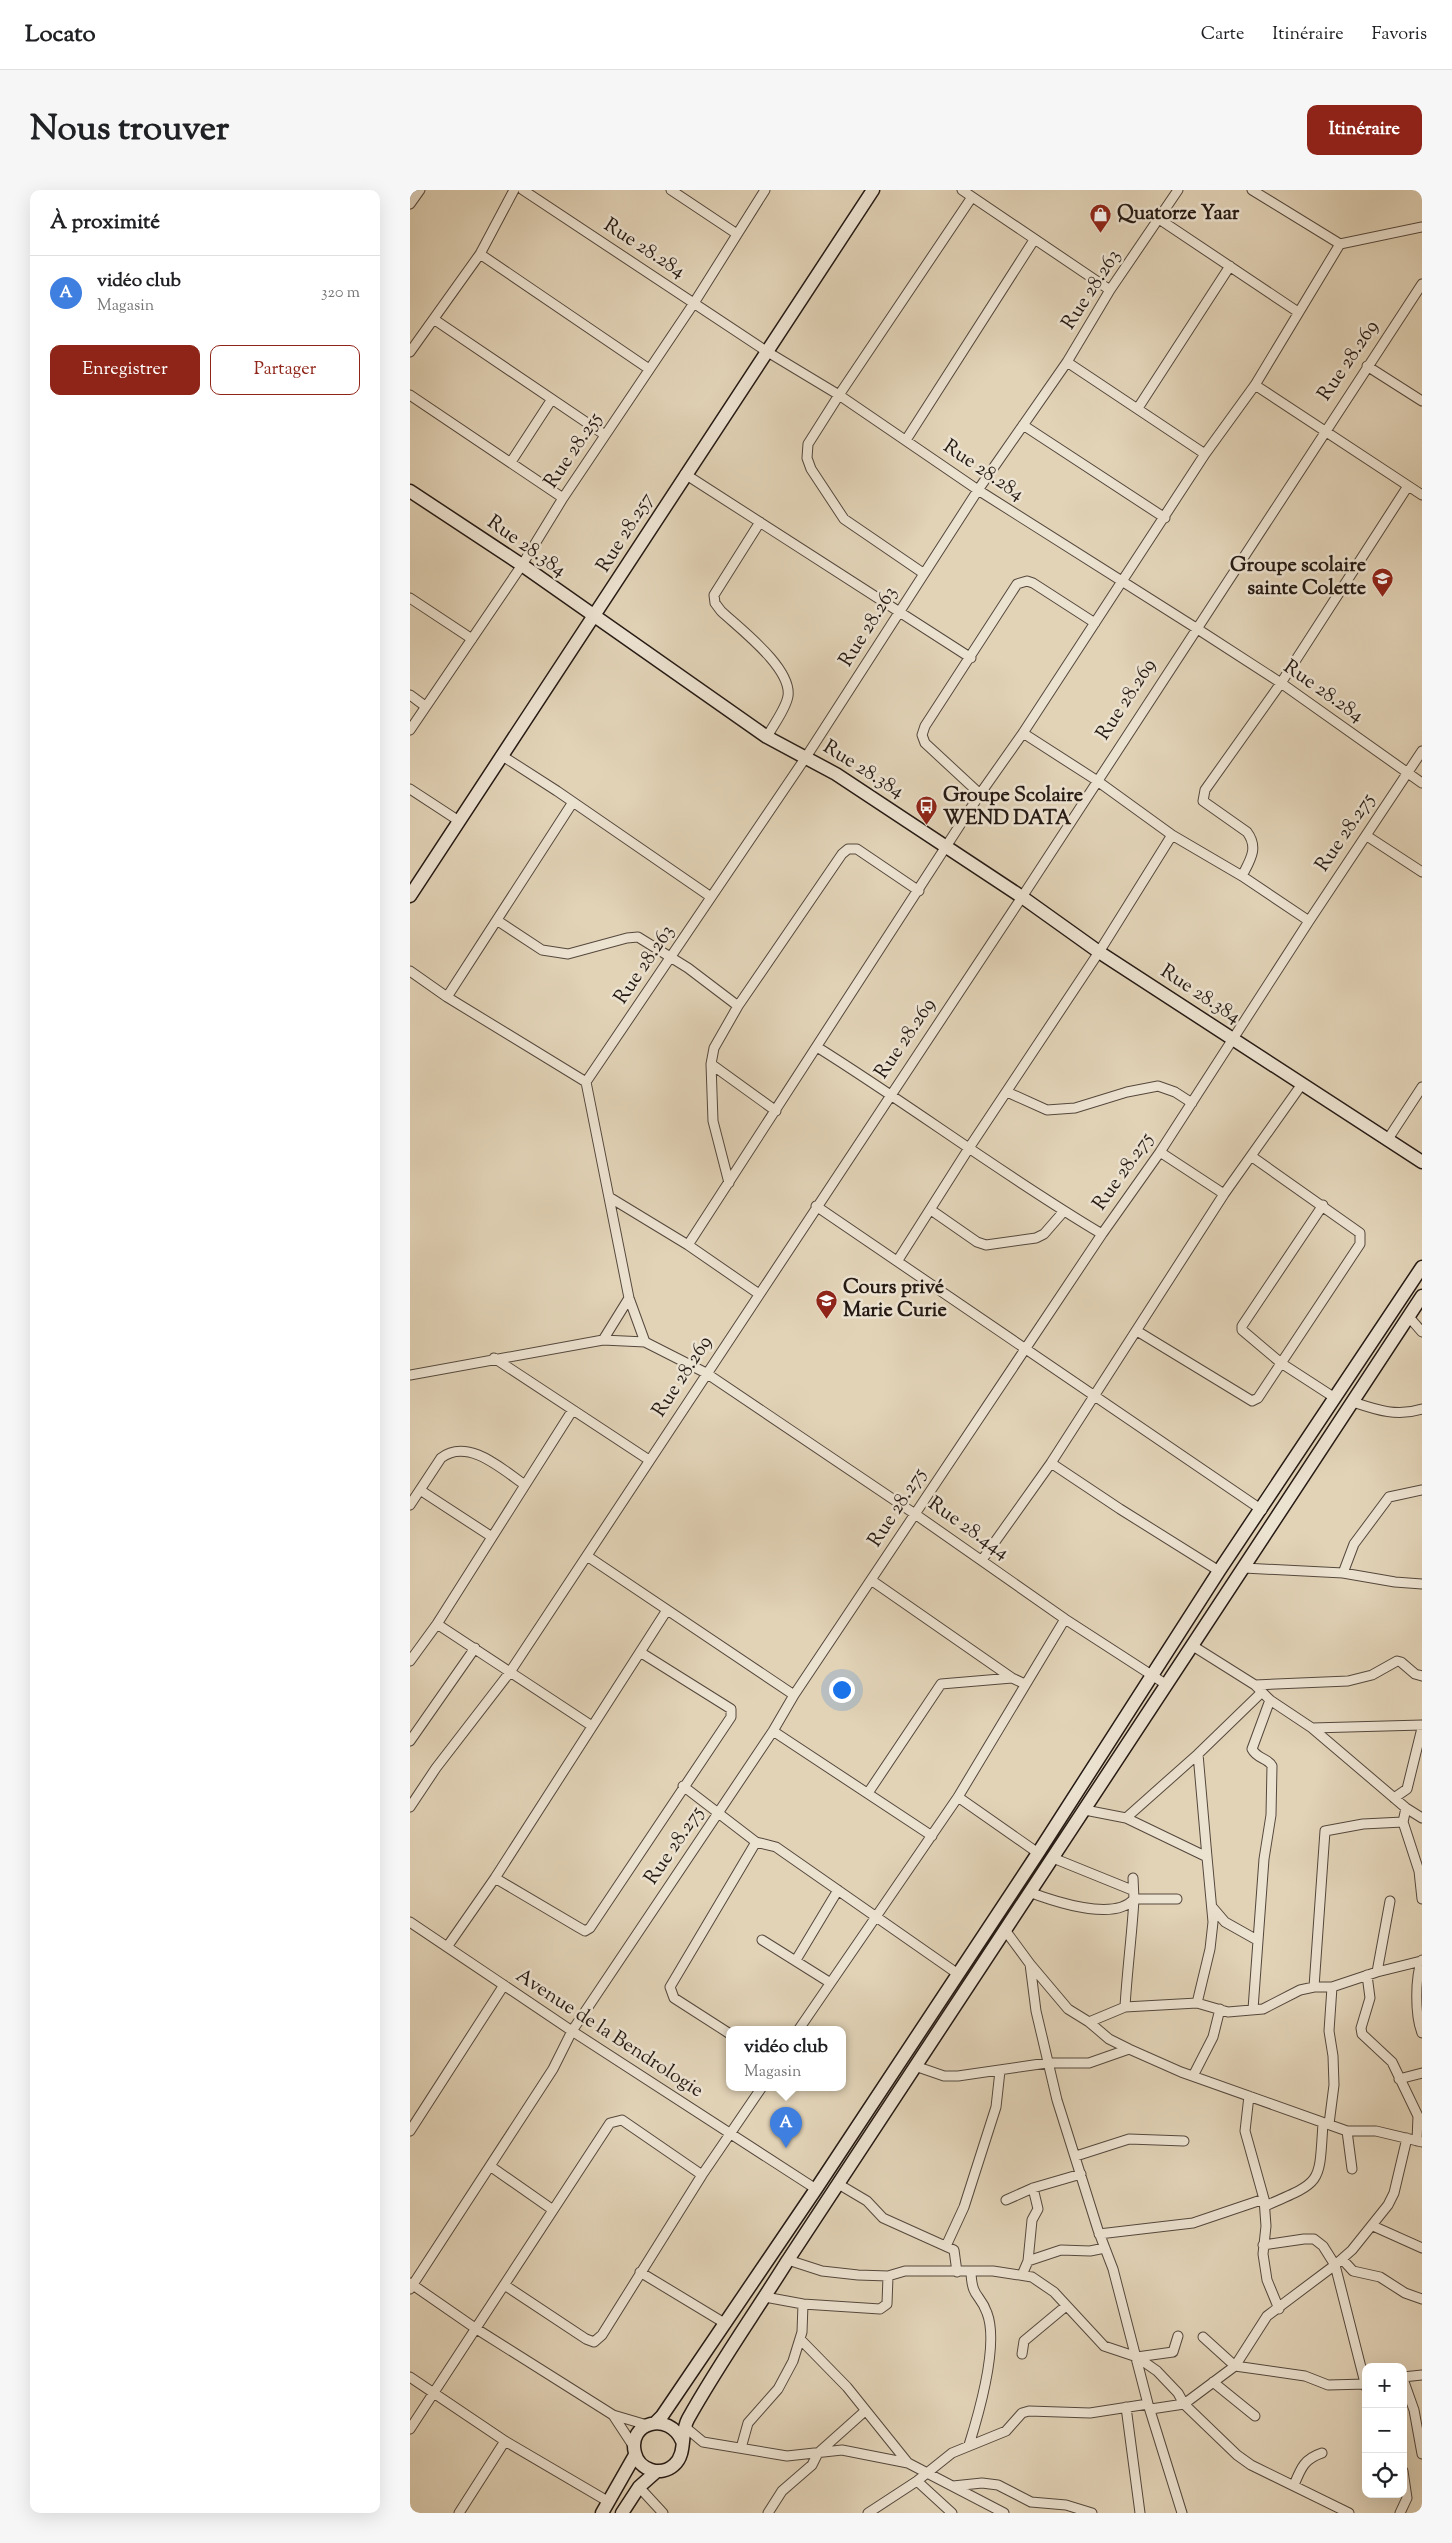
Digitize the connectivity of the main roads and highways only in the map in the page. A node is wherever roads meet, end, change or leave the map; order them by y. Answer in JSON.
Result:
{"nodes":[{"id":1,"x":873,"y":190,"type":"edge"},
{"id":2,"x":410,"y":491,"type":"edge"},
{"id":3,"x":594,"y":618,"type":"junction"},
{"id":4,"x":410,"y":896,"type":"edge"},
{"id":5,"x":1422,"y":1162,"type":"edge"},
{"id":6,"x":1422,"y":1267,"type":"edge"},
{"id":7,"x":1421,"y":1299,"type":"edge"},
{"id":8,"x":651,"y":2424,"type":"junction"},
{"id":9,"x":682,"y":2441,"type":"junction"},
{"id":10,"x":634,"y":2451,"type":"junction"},
{"id":11,"x":658,"y":2471,"type":"junction"},
{"id":12,"x":605,"y":2508,"type":"edge"},
{"id":13,"x":622,"y":2513,"type":"edge"}],
"edges":[{"from":1,"to":3,"type":"main road","name":"Rue 28.257"},
{"from":2,"to":3,"type":"main road","name":"Rue 28.384"},
{"from":3,"to":4,"type":"main road","name":"Rue 28.257"},
{"from":3,"to":5,"type":"main road","name":"Rue 28.384"},
{"from":6,"to":8,"type":"main road"},
{"from":7,"to":9,"type":"main road"},
{"from":8,"to":9,"type":"main road"},
{"from":8,"to":10,"type":"main road"},
{"from":9,"to":11,"type":"main road"},
{"from":10,"to":11,"type":"main road"},
{"from":10,"to":12,"type":"main road"},
{"from":11,"to":13,"type":"main road"}]}
